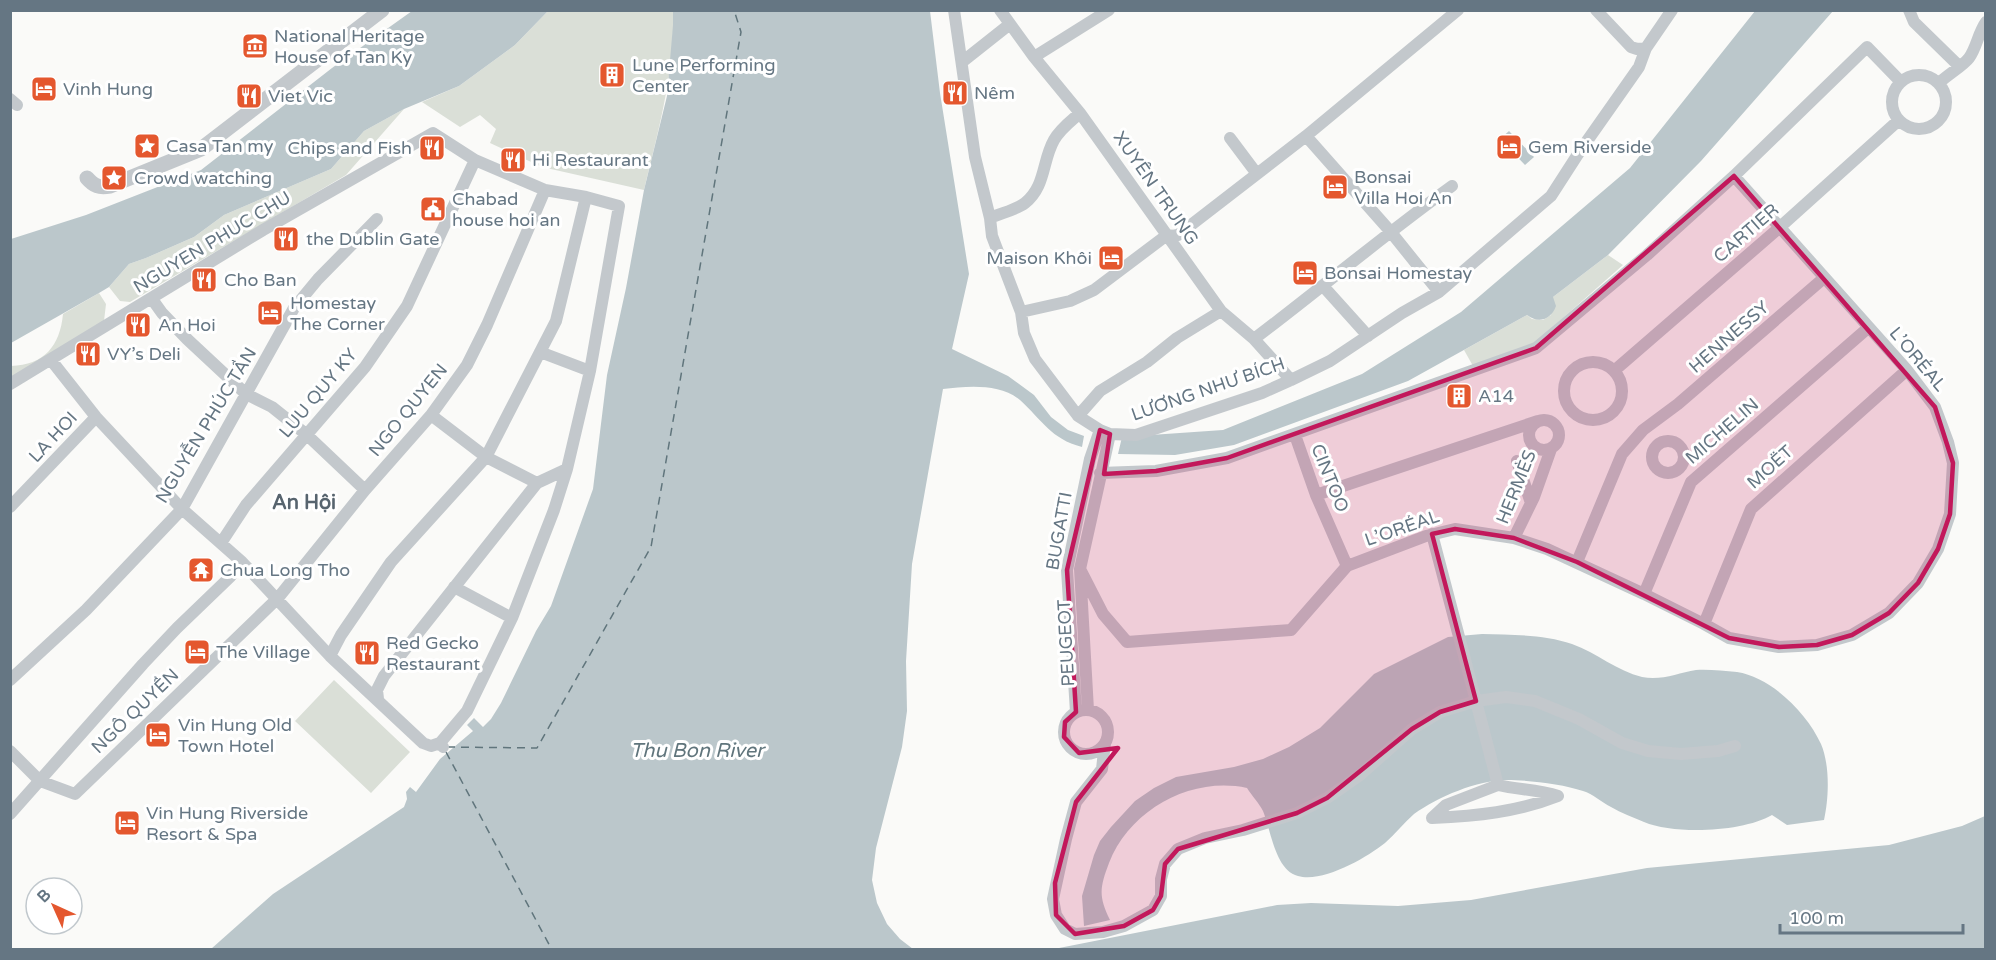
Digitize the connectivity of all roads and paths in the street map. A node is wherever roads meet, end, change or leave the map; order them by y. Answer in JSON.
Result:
{"nodes":[{"id":1,"x":382,"y":10,"type":"edge"},
{"id":2,"x":954,"y":10,"type":"edge"},
{"id":3,"x":999,"y":10,"type":"edge"},
{"id":4,"x":1109,"y":10,"type":"edge"},
{"id":5,"x":1596,"y":10,"type":"edge"},
{"id":6,"x":1672,"y":10,"type":"edge"},
{"id":7,"x":1909,"y":10,"type":"edge"},
{"id":8,"x":1454,"y":12,"type":"edge"},
{"id":9,"x":1986,"y":22,"type":"edge"},
{"id":10,"x":1010,"y":24,"type":"junction"},
{"id":11,"x":1646,"y":48,"type":"junction"},
{"id":12,"x":1034,"y":57,"type":"junction"},
{"id":13,"x":962,"y":62,"type":"junction"},
{"id":14,"x":1959,"y":66,"type":"junction"},
{"id":15,"x":1900,"y":82,"type":"junction"},
{"id":16,"x":1939,"y":83,"type":"junction"},
{"id":17,"x":1080,"y":113,"type":"junction"},
{"id":18,"x":1899,"y":120,"type":"junction"},
{"id":19,"x":1306,"y":136,"type":"junction"},
{"id":20,"x":1230,"y":138,"type":"dead end"},
{"id":21,"x":475,"y":160,"type":"junction"},
{"id":22,"x":1257,"y":174,"type":"junction"},
{"id":23,"x":1734,"y":177,"type":"junction"},
{"id":24,"x":87,"y":178,"type":"dead end"},
{"id":25,"x":1452,"y":186,"type":"dead end"},
{"id":26,"x":544,"y":190,"type":"junction"},
{"id":27,"x":586,"y":197,"type":"junction"},
{"id":28,"x":990,"y":218,"type":"junction"},
{"id":29,"x":377,"y":219,"type":"dead end"},
{"id":30,"x":1779,"y":228,"type":"junction"},
{"id":31,"x":1390,"y":231,"type":"junction"},
{"id":32,"x":1167,"y":234,"type":"junction"},
{"id":33,"x":1824,"y":278,"type":"junction"},
{"id":34,"x":1323,"y":286,"type":"junction"},
{"id":35,"x":1439,"y":292,"type":"junction"},
{"id":36,"x":152,"y":299,"type":"junction"},
{"id":37,"x":1221,"y":311,"type":"junction"},
{"id":38,"x":1021,"y":312,"type":"junction"},
{"id":39,"x":1868,"y":328,"type":"junction"},
{"id":40,"x":1368,"y":336,"type":"junction"},
{"id":41,"x":1254,"y":339,"type":"junction"},
{"id":42,"x":540,"y":352,"type":"junction"},
{"id":43,"x":51,"y":360,"type":"junction"},
{"id":44,"x":1615,"y":370,"type":"junction"},
{"id":45,"x":1907,"y":370,"type":"junction"},
{"id":46,"x":590,"y":371,"type":"junction"},
{"id":47,"x":1291,"y":380,"type":"junction"},
{"id":48,"x":10,"y":384,"type":"edge"},
{"id":49,"x":246,"y":394,"type":"junction"},
{"id":50,"x":1566,"y":402,"type":"junction"},
{"id":51,"x":431,"y":415,"type":"junction"},
{"id":52,"x":1078,"y":416,"type":"junction"},
{"id":53,"x":96,"y":417,"type":"junction"},
{"id":54,"x":1538,"y":421,"type":"junction"},
{"id":55,"x":1557,"y":427,"type":"junction"},
{"id":56,"x":1105,"y":432,"type":"junction"},
{"id":57,"x":307,"y":435,"type":"junction"},
{"id":58,"x":1294,"y":435,"type":"junction"},
{"id":59,"x":1551,"y":449,"type":"junction"},
{"id":60,"x":486,"y":457,"type":"junction"},
{"id":61,"x":1516,"y":461,"type":"dead end"},
{"id":62,"x":567,"y":469,"type":"junction"},
{"id":63,"x":1100,"y":473,"type":"junction"},
{"id":64,"x":537,"y":483,"type":"junction"},
{"id":65,"x":365,"y":490,"type":"junction"},
{"id":66,"x":1316,"y":495,"type":"junction"},
{"id":67,"x":1531,"y":502,"type":"junction"},
{"id":68,"x":10,"y":507,"type":"edge"},
{"id":69,"x":182,"y":509,"type":"junction"},
{"id":70,"x":1432,"y":534,"type":"junction"},
{"id":71,"x":1514,"y":538,"type":"junction"},
{"id":72,"x":221,"y":543,"type":"junction"},
{"id":73,"x":242,"y":562,"type":"junction"},
{"id":74,"x":1577,"y":562,"type":"junction"},
{"id":75,"x":1347,"y":566,"type":"junction"},
{"id":76,"x":1080,"y":569,"type":"junction"},
{"id":77,"x":454,"y":587,"type":"junction"},
{"id":78,"x":1644,"y":594,"type":"junction"},
{"id":79,"x":278,"y":598,"type":"junction"},
{"id":80,"x":512,"y":618,"type":"junction"},
{"id":81,"x":1704,"y":624,"type":"junction"},
{"id":82,"x":330,"y":656,"type":"junction"},
{"id":83,"x":10,"y":680,"type":"edge"},
{"id":84,"x":378,"y":699,"type":"junction"},
{"id":85,"x":1476,"y":701,"type":"junction"},
{"id":86,"x":1082,"y":711,"type":"junction"},
{"id":87,"x":1105,"y":743,"type":"junction"},
{"id":88,"x":1734,"y":746,"type":"dead end"},
{"id":89,"x":10,"y":751,"type":"edge"},
{"id":90,"x":40,"y":781,"type":"junction"},
{"id":91,"x":1498,"y":785,"type":"junction"},
{"id":92,"x":10,"y":814,"type":"edge"}],
"edges":[{"from":1,"to":24,"type":"street"},
{"from":2,"to":13,"type":"street"},
{"from":3,"to":10,"type":"street","name":"XUYÊN TRUNG"},
{"from":4,"to":12,"type":"street"},
{"from":5,"to":11,"type":"street"},
{"from":6,"to":11,"type":"street","name":"LƯƠNG NHƯ BÍCH"},
{"from":7,"to":14,"type":"street"},
{"from":8,"to":19,"type":"street"},
{"from":9,"to":14,"type":"street"},
{"from":10,"to":12,"type":"street","name":"XUYÊN TRUNG"},
{"from":10,"to":13,"type":"street"},
{"from":11,"to":35,"type":"street","name":"LƯƠNG NHƯ BÍCH"},
{"from":12,"to":17,"type":"street","name":"XUYÊN TRUNG"},
{"from":13,"to":28,"type":"street"},
{"from":14,"to":16,"type":"street"},
{"from":15,"to":16,"type":"street"},
{"from":15,"to":18,"type":"street"},
{"from":15,"to":23,"type":"street"},
{"from":16,"to":18,"type":"street"},
{"from":17,"to":28,"type":"street"},
{"from":17,"to":32,"type":"street","name":"XUYÊN TRUNG"},
{"from":18,"to":30,"type":"street","name":"CARTIER"},
{"from":19,"to":22,"type":"street"},
{"from":19,"to":31,"type":"street"},
{"from":20,"to":22,"type":"street"},
{"from":21,"to":26,"type":"street"},
{"from":21,"to":36,"type":"street","name":"NGUYEN PHUC CHU"},
{"from":21,"to":57,"type":"street","name":"LUU QUY KY"},
{"from":22,"to":32,"type":"street"},
{"from":23,"to":30,"type":"street","name":"L’ORÉAL"},
{"from":23,"to":58,"type":"street"},
{"from":25,"to":31,"type":"street"},
{"from":26,"to":27,"type":"street"},
{"from":26,"to":51,"type":"street","name":"NGO QUYEN"},
{"from":27,"to":42,"type":"street"},
{"from":27,"to":46,"type":"street"},
{"from":28,"to":38,"type":"street"},
{"from":29,"to":49,"type":"street","name":"NGUYỄN PHÚC TẦN"},
{"from":30,"to":33,"type":"street","name":"L’ORÉAL"},
{"from":30,"to":44,"type":"street","name":"CARTIER"},
{"from":31,"to":34,"type":"street"},
{"from":31,"to":35,"type":"street"},
{"from":32,"to":37,"type":"street","name":"XUYÊN TRUNG"},
{"from":32,"to":38,"type":"street"},
{"from":33,"to":39,"type":"street","name":"L’ORÉAL"},
{"from":33,"to":74,"type":"street","name":"HENNESSY"},
{"from":34,"to":40,"type":"street"},
{"from":34,"to":41,"type":"street"},
{"from":35,"to":40,"type":"street","name":"LƯƠNG NHƯ BÍCH"},
{"from":36,"to":43,"type":"street","name":"NGUYEN PHUC CHU"},
{"from":36,"to":49,"type":"street"},
{"from":37,"to":41,"type":"street","name":"XUYÊN TRUNG"},
{"from":37,"to":52,"type":"street"},
{"from":38,"to":52,"type":"street"},
{"from":39,"to":45,"type":"street","name":"L’ORÉAL"},
{"from":39,"to":78,"type":"street","name":"MICHELIN"},
{"from":40,"to":47,"type":"street","name":"LƯƠNG NHƯ BÍCH"},
{"from":41,"to":47,"type":"street","name":"XUYÊN TRUNG"},
{"from":42,"to":46,"type":"street"},
{"from":42,"to":60,"type":"street"},
{"from":43,"to":48,"type":"street","name":"NGUYEN PHUC CHU"},
{"from":43,"to":53,"type":"street"},
{"from":44,"to":50,"type":"street"},
{"from":44,"to":50,"type":"street"},
{"from":45,"to":81,"type":"street","name":"MOËT"},
{"from":45,"to":81,"type":"street","name":"L’ORÉAL"},
{"from":46,"to":62,"type":"street"},
{"from":47,"to":56,"type":"street","name":"LƯƠNG NHƯ BÍCH"},
{"from":49,"to":57,"type":"street"},
{"from":49,"to":69,"type":"street","name":"NGUYỄN PHÚC TẦN"},
{"from":50,"to":55,"type":"street"},
{"from":51,"to":60,"type":"street"},
{"from":51,"to":65,"type":"street","name":"NGO QUYEN"},
{"from":52,"to":56,"type":"street"},
{"from":53,"to":68,"type":"street","name":"LA HOI"},
{"from":53,"to":69,"type":"street"},
{"from":54,"to":55,"type":"street"},
{"from":54,"to":59,"type":"street"},
{"from":54,"to":66,"type":"street"},
{"from":55,"to":59,"type":"street"},
{"from":56,"to":63,"type":"street","name":"PEUGEOT"},
{"from":56,"to":86,"type":"street","name":"BUGATTI"},
{"from":57,"to":65,"type":"street"},
{"from":57,"to":72,"type":"street","name":"LUU QUY KY"},
{"from":58,"to":63,"type":"street"},
{"from":58,"to":66,"type":"street","name":"CINTOO"},
{"from":59,"to":67,"type":"street","name":"HERMÈS"},
{"from":60,"to":64,"type":"street"},
{"from":60,"to":82,"type":"street"},
{"from":61,"to":67,"type":"street"},
{"from":62,"to":64,"type":"street"},
{"from":62,"to":80,"type":"street"},
{"from":63,"to":76,"type":"street","name":"PEUGEOT"},
{"from":64,"to":77,"type":"street"},
{"from":65,"to":79,"type":"street","name":"NGO QUYEN"},
{"from":66,"to":75,"type":"street","name":"CINTOO"},
{"from":67,"to":71,"type":"street","name":"HERMÈS"},
{"from":69,"to":72,"type":"street"},
{"from":69,"to":83,"type":"street","name":"NGUYỄN PHÚC TẦN"},
{"from":70,"to":71,"type":"street","name":"L’ORÉAL"},
{"from":70,"to":75,"type":"street","name":"L’ORÉAL"},
{"from":70,"to":85,"type":"street"},
{"from":71,"to":74,"type":"street","name":"L’ORÉAL"},
{"from":72,"to":73,"type":"street"},
{"from":73,"to":79,"type":"street"},
{"from":73,"to":90,"type":"street"},
{"from":74,"to":78,"type":"street","name":"L’ORÉAL"},
{"from":75,"to":76,"type":"street","name":"L’ORÉAL"},
{"from":76,"to":86,"type":"street","name":"PEUGEOT"},
{"from":77,"to":80,"type":"street"},
{"from":77,"to":84,"type":"street"},
{"from":78,"to":81,"type":"street","name":"L’ORÉAL"},
{"from":79,"to":82,"type":"street"},
{"from":79,"to":90,"type":"street","name":"NGÔ QUYỀN"},
{"from":80,"to":84,"type":"street"},
{"from":82,"to":84,"type":"street"},
{"from":85,"to":87,"type":"street"},
{"from":85,"to":88,"type":"street"},
{"from":85,"to":91,"type":"street"},
{"from":86,"to":87,"type":"street"},
{"from":86,"to":87,"type":"street"},
{"from":89,"to":90,"type":"street"},
{"from":90,"to":92,"type":"street"},
{"from":91,"to":91,"type":"street"}]}
